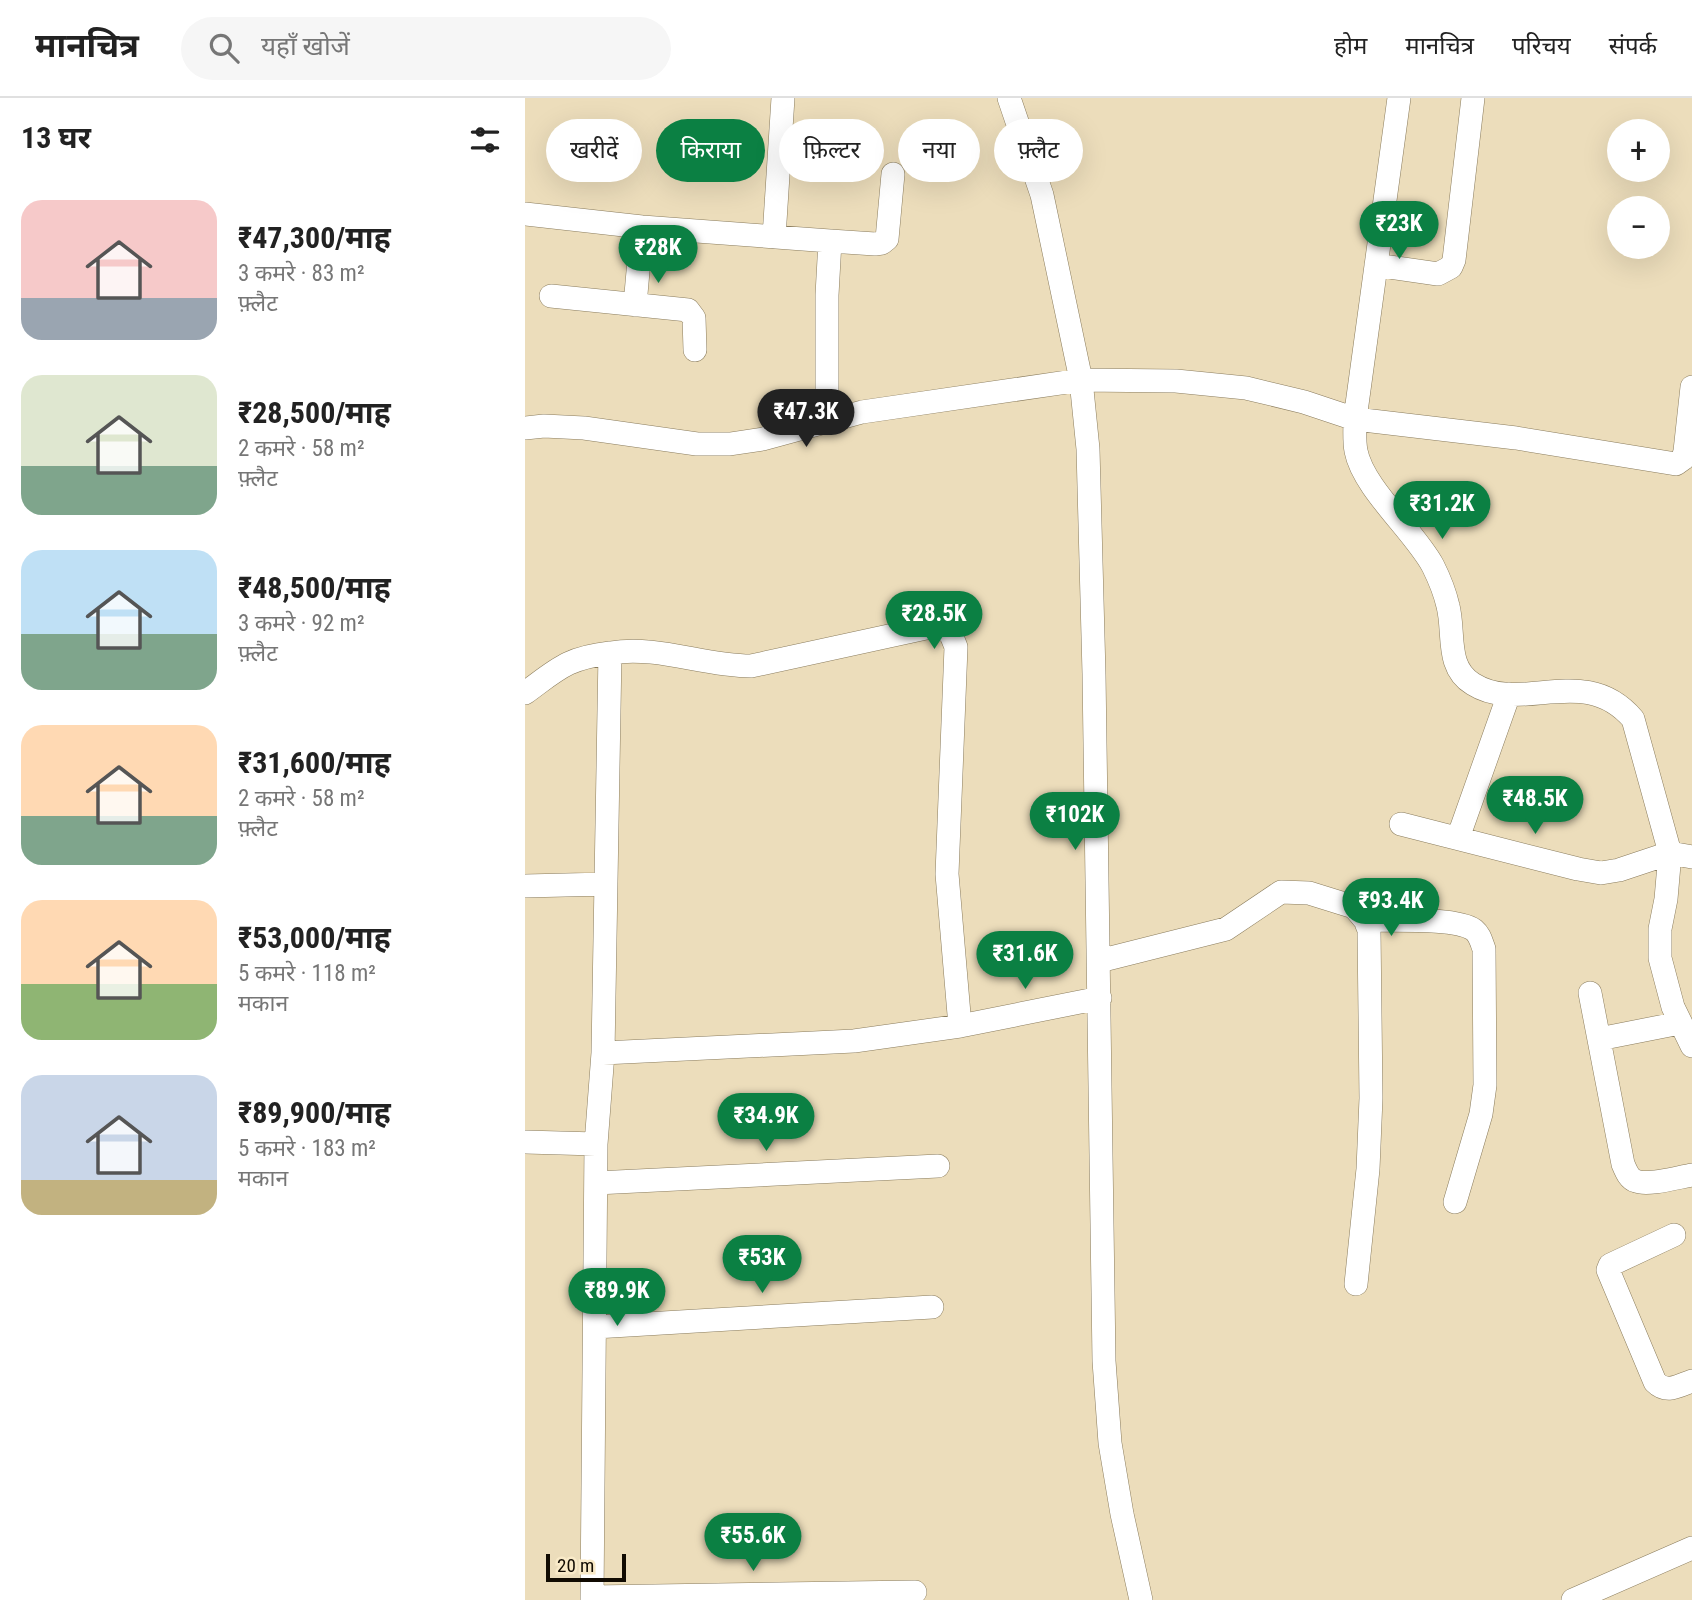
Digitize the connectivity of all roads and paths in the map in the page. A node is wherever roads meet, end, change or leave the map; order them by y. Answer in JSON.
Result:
{"nodes":[{"id":1,"x":783,"y":98,"type":"edge"},
{"id":2,"x":1009,"y":98,"type":"edge"},
{"id":3,"x":1399,"y":98,"type":"edge"},
{"id":4,"x":1473,"y":98,"type":"edge"},
{"id":5,"x":893,"y":174,"type":"dead end"},
{"id":6,"x":525,"y":214,"type":"edge"},
{"id":7,"x":642,"y":227,"type":"junction"},
{"id":8,"x":774,"y":236,"type":"junction"},
{"id":9,"x":830,"y":241,"type":"junction"},
{"id":10,"x":1376,"y":265,"type":"junction"},
{"id":11,"x":551,"y":296,"type":"dead end"},
{"id":12,"x":635,"y":305,"type":"junction"},
{"id":13,"x":695,"y":349,"type":"dead end"},
{"id":14,"x":1081,"y":380,"type":"junction"},
{"id":15,"x":1692,"y":387,"type":"edge"},
{"id":16,"x":1355,"y":419,"type":"junction"},
{"id":17,"x":827,"y":420,"type":"junction"},
{"id":18,"x":525,"y":428,"type":"edge"},
{"id":19,"x":610,"y":653,"type":"junction"},
{"id":20,"x":525,"y":693,"type":"edge"},
{"id":21,"x":1509,"y":694,"type":"junction"},
{"id":22,"x":1401,"y":824,"type":"dead end"},
{"id":23,"x":1458,"y":838,"type":"junction"},
{"id":24,"x":1681,"y":855,"type":"edge"},
{"id":25,"x":606,"y":884,"type":"junction"},
{"id":26,"x":525,"y":886,"type":"edge"},
{"id":27,"x":1365,"y":920,"type":"junction"},
{"id":28,"x":1099,"y":961,"type":"junction"},
{"id":29,"x":1590,"y":993,"type":"dead end"},
{"id":30,"x":1100,"y":998,"type":"junction"},
{"id":31,"x":1681,"y":1023,"type":"junction"},
{"id":32,"x":960,"y":1026,"type":"junction"},
{"id":33,"x":1599,"y":1039,"type":"junction"},
{"id":34,"x":1692,"y":1046,"type":"edge"},
{"id":35,"x":603,"y":1053,"type":"junction"},
{"id":36,"x":525,"y":1142,"type":"edge"},
{"id":37,"x":596,"y":1144,"type":"junction"},
{"id":38,"x":937,"y":1166,"type":"dead end"},
{"id":39,"x":1692,"y":1175,"type":"edge"},
{"id":40,"x":596,"y":1183,"type":"junction"},
{"id":41,"x":1455,"y":1202,"type":"dead end"},
{"id":42,"x":1674,"y":1235,"type":"dead end"},
{"id":43,"x":1356,"y":1284,"type":"dead end"},
{"id":44,"x":932,"y":1307,"type":"dead end"},
{"id":45,"x":595,"y":1327,"type":"junction"},
{"id":46,"x":1692,"y":1381,"type":"edge"},
{"id":47,"x":1692,"y":1548,"type":"edge"},
{"id":48,"x":915,"y":1592,"type":"dead end"},
{"id":49,"x":592,"y":1599,"type":"edge"},
{"id":50,"x":1141,"y":1600,"type":"edge"},
{"id":51,"x":1573,"y":1600,"type":"edge"}],
"edges":[{"from":1,"to":8,"type":"street"},
{"from":2,"to":14,"type":"street"},
{"from":3,"to":10,"type":"street"},
{"from":4,"to":10,"type":"street"},
{"from":5,"to":9,"type":"street"},
{"from":6,"to":7,"type":"street"},
{"from":7,"to":8,"type":"street"},
{"from":7,"to":12,"type":"street"},
{"from":8,"to":9,"type":"street"},
{"from":9,"to":17,"type":"street"},
{"from":10,"to":16,"type":"street"},
{"from":11,"to":12,"type":"street"},
{"from":12,"to":13,"type":"street"},
{"from":14,"to":16,"type":"street"},
{"from":14,"to":17,"type":"street"},
{"from":14,"to":28,"type":"street"},
{"from":15,"to":16,"type":"street"},
{"from":16,"to":21,"type":"street"},
{"from":17,"to":18,"type":"street"},
{"from":19,"to":20,"type":"street"},
{"from":19,"to":25,"type":"street"},
{"from":19,"to":32,"type":"street"},
{"from":21,"to":23,"type":"street"},
{"from":21,"to":24,"type":"street"},
{"from":22,"to":23,"type":"street"},
{"from":23,"to":24,"type":"street"},
{"from":24,"to":31,"type":"street"},
{"from":25,"to":26,"type":"street"},
{"from":25,"to":35,"type":"street"},
{"from":27,"to":28,"type":"street"},
{"from":27,"to":41,"type":"street"},
{"from":27,"to":43,"type":"street"},
{"from":28,"to":30,"type":"street"},
{"from":29,"to":33,"type":"street"},
{"from":30,"to":32,"type":"street"},
{"from":30,"to":50,"type":"street"},
{"from":31,"to":33,"type":"street"},
{"from":31,"to":34,"type":"street"},
{"from":32,"to":35,"type":"street"},
{"from":33,"to":39,"type":"street"},
{"from":35,"to":37,"type":"street"},
{"from":36,"to":37,"type":"street"},
{"from":37,"to":40,"type":"street"},
{"from":38,"to":40,"type":"street"},
{"from":40,"to":45,"type":"street"},
{"from":42,"to":46,"type":"street"},
{"from":44,"to":45,"type":"street"},
{"from":45,"to":49,"type":"street"},
{"from":47,"to":51,"type":"street"},
{"from":48,"to":49,"type":"street"}]}
